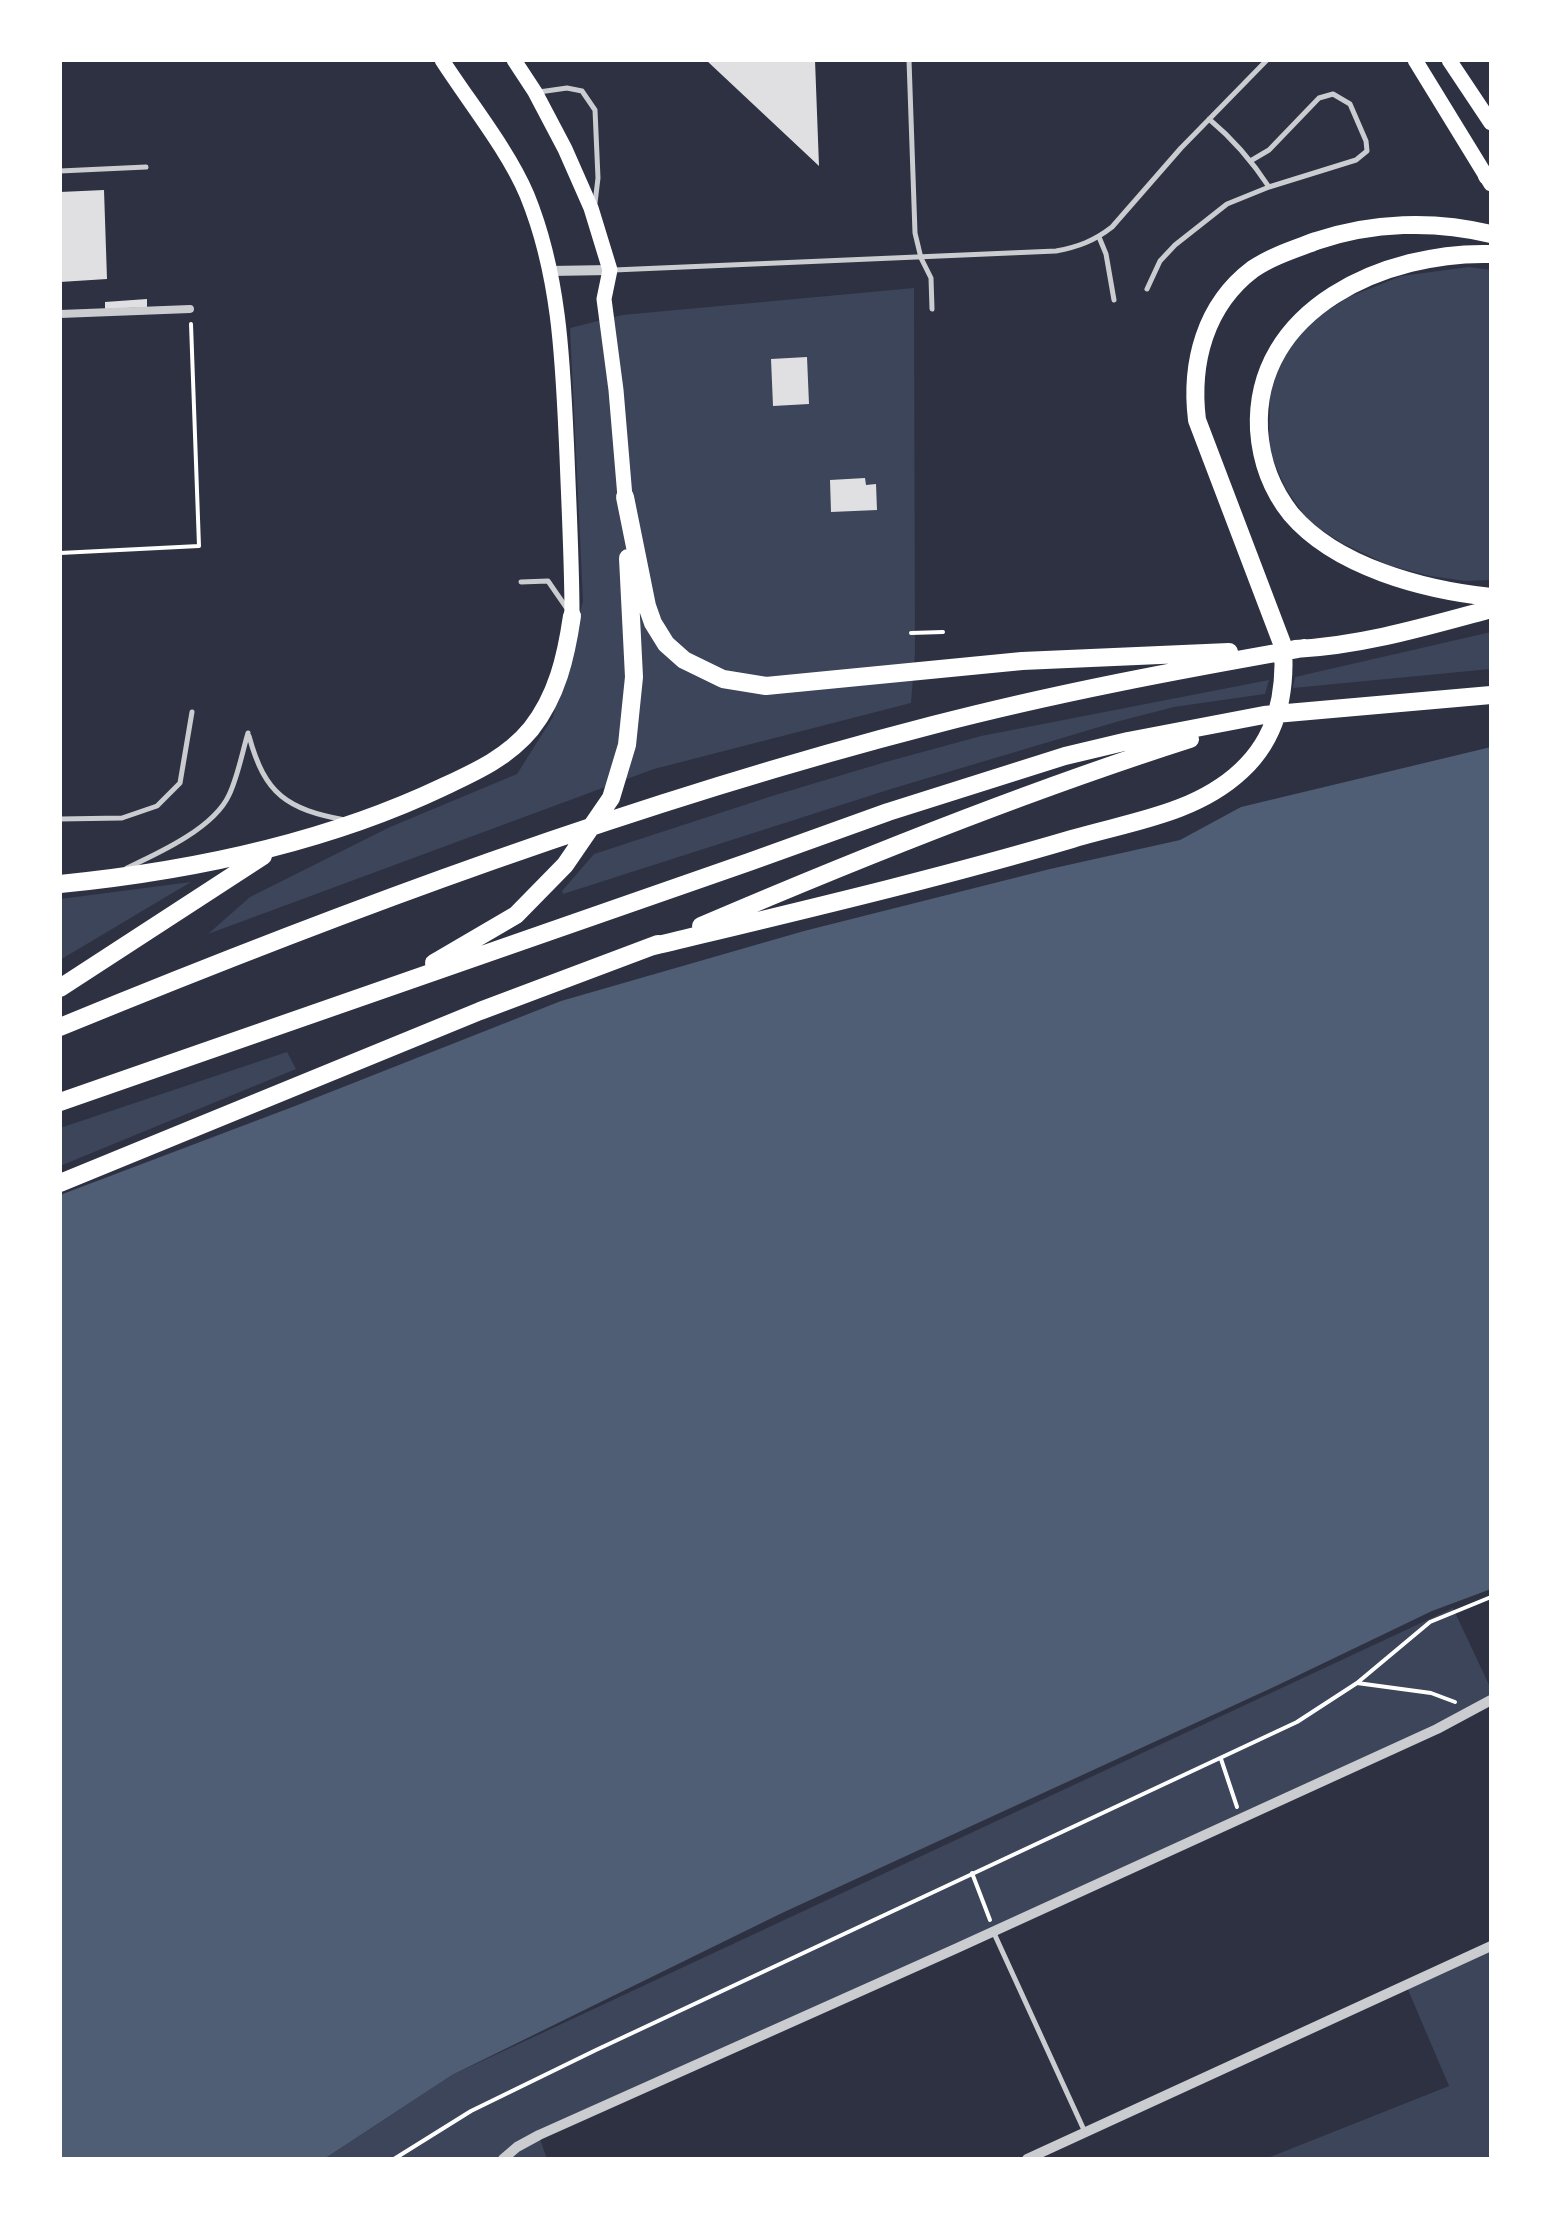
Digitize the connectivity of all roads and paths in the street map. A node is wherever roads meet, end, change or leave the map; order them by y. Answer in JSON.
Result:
{"nodes":[{"id":1,"x":442,"y":60,"type":"edge"},
{"id":2,"x":514,"y":60,"type":"edge"},
{"id":3,"x":909,"y":60,"type":"edge"},
{"id":4,"x":1267,"y":60,"type":"edge"},
{"id":5,"x":1416,"y":60,"type":"edge"},
{"id":6,"x":1449,"y":60,"type":"edge"},
{"id":7,"x":535,"y":92,"type":"junction"},
{"id":8,"x":1208,"y":119,"type":"junction"},
{"id":9,"x":1491,"y":124,"type":"edge"},
{"id":10,"x":1252,"y":160,"type":"junction"},
{"id":11,"x":146,"y":167,"type":"dead end"},
{"id":12,"x":60,"y":171,"type":"edge"},
{"id":13,"x":1490,"y":179,"type":"edge"},
{"id":14,"x":1269,"y":188,"type":"junction"},
{"id":15,"x":593,"y":216,"type":"junction"},
{"id":16,"x":1491,"y":234,"type":"edge"},
{"id":17,"x":1099,"y":237,"type":"junction"},
{"id":18,"x":1491,"y":254,"type":"edge"},
{"id":19,"x":922,"y":258,"type":"junction"},
{"id":20,"x":610,"y":270,"type":"junction"},
{"id":21,"x":550,"y":272,"type":"junction"},
{"id":22,"x":1147,"y":289,"type":"dead end"},
{"id":23,"x":1114,"y":300,"type":"dead end"},
{"id":24,"x":190,"y":309,"type":"joint"},
{"id":25,"x":932,"y":309,"type":"dead end"},
{"id":26,"x":60,"y":314,"type":"edge"},
{"id":27,"x":624,"y":497,"type":"junction"},
{"id":28,"x":60,"y":553,"type":"edge"},
{"id":29,"x":521,"y":582,"type":"dead end"},
{"id":30,"x":1491,"y":597,"type":"edge"},
{"id":31,"x":1491,"y":609,"type":"edge"},
{"id":32,"x":572,"y":616,"type":"junction"},
{"id":33,"x":943,"y":632,"type":"dead end"},
{"id":34,"x":911,"y":633,"type":"dead end"},
{"id":35,"x":1304,"y":648,"type":"junction"},
{"id":36,"x":1491,"y":695,"type":"edge"},
{"id":37,"x":192,"y":712,"type":"dead end"},
{"id":38,"x":1264,"y":715,"type":"junction"},
{"id":39,"x":60,"y":819,"type":"edge"},
{"id":40,"x":358,"y":822,"type":"junction"},
{"id":41,"x":276,"y":848,"type":"junction"},
{"id":42,"x":101,"y":880,"type":"junction"},
{"id":43,"x":60,"y":884,"type":"edge"},
{"id":44,"x":650,"y":947,"type":"junction"},
{"id":45,"x":397,"y":984,"type":"junction"},
{"id":46,"x":60,"y":988,"type":"edge"},
{"id":47,"x":60,"y":1027,"type":"edge"},
{"id":48,"x":60,"y":1102,"type":"edge"},
{"id":49,"x":60,"y":1183,"type":"edge"},
{"id":50,"x":1491,"y":1597,"type":"edge"},
{"id":51,"x":1357,"y":1683,"type":"junction"},
{"id":52,"x":1491,"y":1700,"type":"edge"},
{"id":53,"x":1474,"y":1709,"type":"junction"},
{"id":54,"x":1221,"y":1759,"type":"junction"},
{"id":55,"x":1240,"y":1817,"type":"junction"},
{"id":56,"x":972,"y":1873,"type":"junction"},
{"id":57,"x":993,"y":1931,"type":"junction"},
{"id":58,"x":1491,"y":1946,"type":"edge"},
{"id":59,"x":1085,"y":2133,"type":"junction"},
{"id":60,"x":394,"y":2159,"type":"edge"},
{"id":61,"x":504,"y":2159,"type":"edge"},
{"id":62,"x":1027,"y":2159,"type":"edge"}],
"edges":[{"from":1,"to":21,"type":"main road"},
{"from":2,"to":7,"type":"main road"},
{"from":3,"to":19,"type":"lane"},
{"from":4,"to":8,"type":"lane"},
{"from":5,"to":13,"type":"main road"},
{"from":6,"to":9,"type":"main road"},
{"from":7,"to":15,"type":"main road"},
{"from":7,"to":15,"type":"lane"},
{"from":8,"to":10,"type":"lane"},
{"from":8,"to":17,"type":"lane"},
{"from":10,"to":14,"type":"lane"},
{"from":10,"to":14,"type":"lane"},
{"from":11,"to":12,"type":"lane"},
{"from":14,"to":22,"type":"lane"},
{"from":15,"to":20,"type":"main road"},
{"from":16,"to":44,"type":"highway"},
{"from":17,"to":19,"type":"lane"},
{"from":17,"to":23,"type":"lane"},
{"from":18,"to":30,"type":"highway"},
{"from":19,"to":20,"type":"lane"},
{"from":19,"to":25,"type":"lane"},
{"from":20,"to":21,"type":"street"},
{"from":20,"to":27,"type":"main road"},
{"from":21,"to":32,"type":"main road"},
{"from":24,"to":26,"type":"street"},
{"from":24,"to":28,"type":"path"},
{"from":27,"to":35,"type":"highway"},
{"from":27,"to":45,"type":"highway"},
{"from":29,"to":32,"type":"lane"},
{"from":31,"to":35,"type":"highway"},
{"from":32,"to":40,"type":"highway"},
{"from":33,"to":34,"type":"path"},
{"from":35,"to":47,"type":"highway"},
{"from":36,"to":38,"type":"highway"},
{"from":37,"to":39,"type":"lane"},
{"from":38,"to":44,"type":"highway"},
{"from":38,"to":45,"type":"highway"},
{"from":40,"to":41,"type":"highway"},
{"from":40,"to":42,"type":"lane"},
{"from":41,"to":42,"type":"highway"},
{"from":41,"to":46,"type":"highway"},
{"from":42,"to":43,"type":"highway"},
{"from":44,"to":49,"type":"highway"},
{"from":45,"to":48,"type":"highway"},
{"from":50,"to":51,"type":"path"},
{"from":51,"to":53,"type":"path"},
{"from":51,"to":54,"type":"path"},
{"from":52,"to":53,"type":"street"},
{"from":53,"to":55,"type":"street"},
{"from":54,"to":55,"type":"path"},
{"from":54,"to":56,"type":"path"},
{"from":55,"to":57,"type":"street"},
{"from":56,"to":57,"type":"path"},
{"from":56,"to":60,"type":"path"},
{"from":57,"to":59,"type":"lane"},
{"from":57,"to":61,"type":"street"},
{"from":58,"to":59,"type":"street"},
{"from":59,"to":62,"type":"street"}]}
